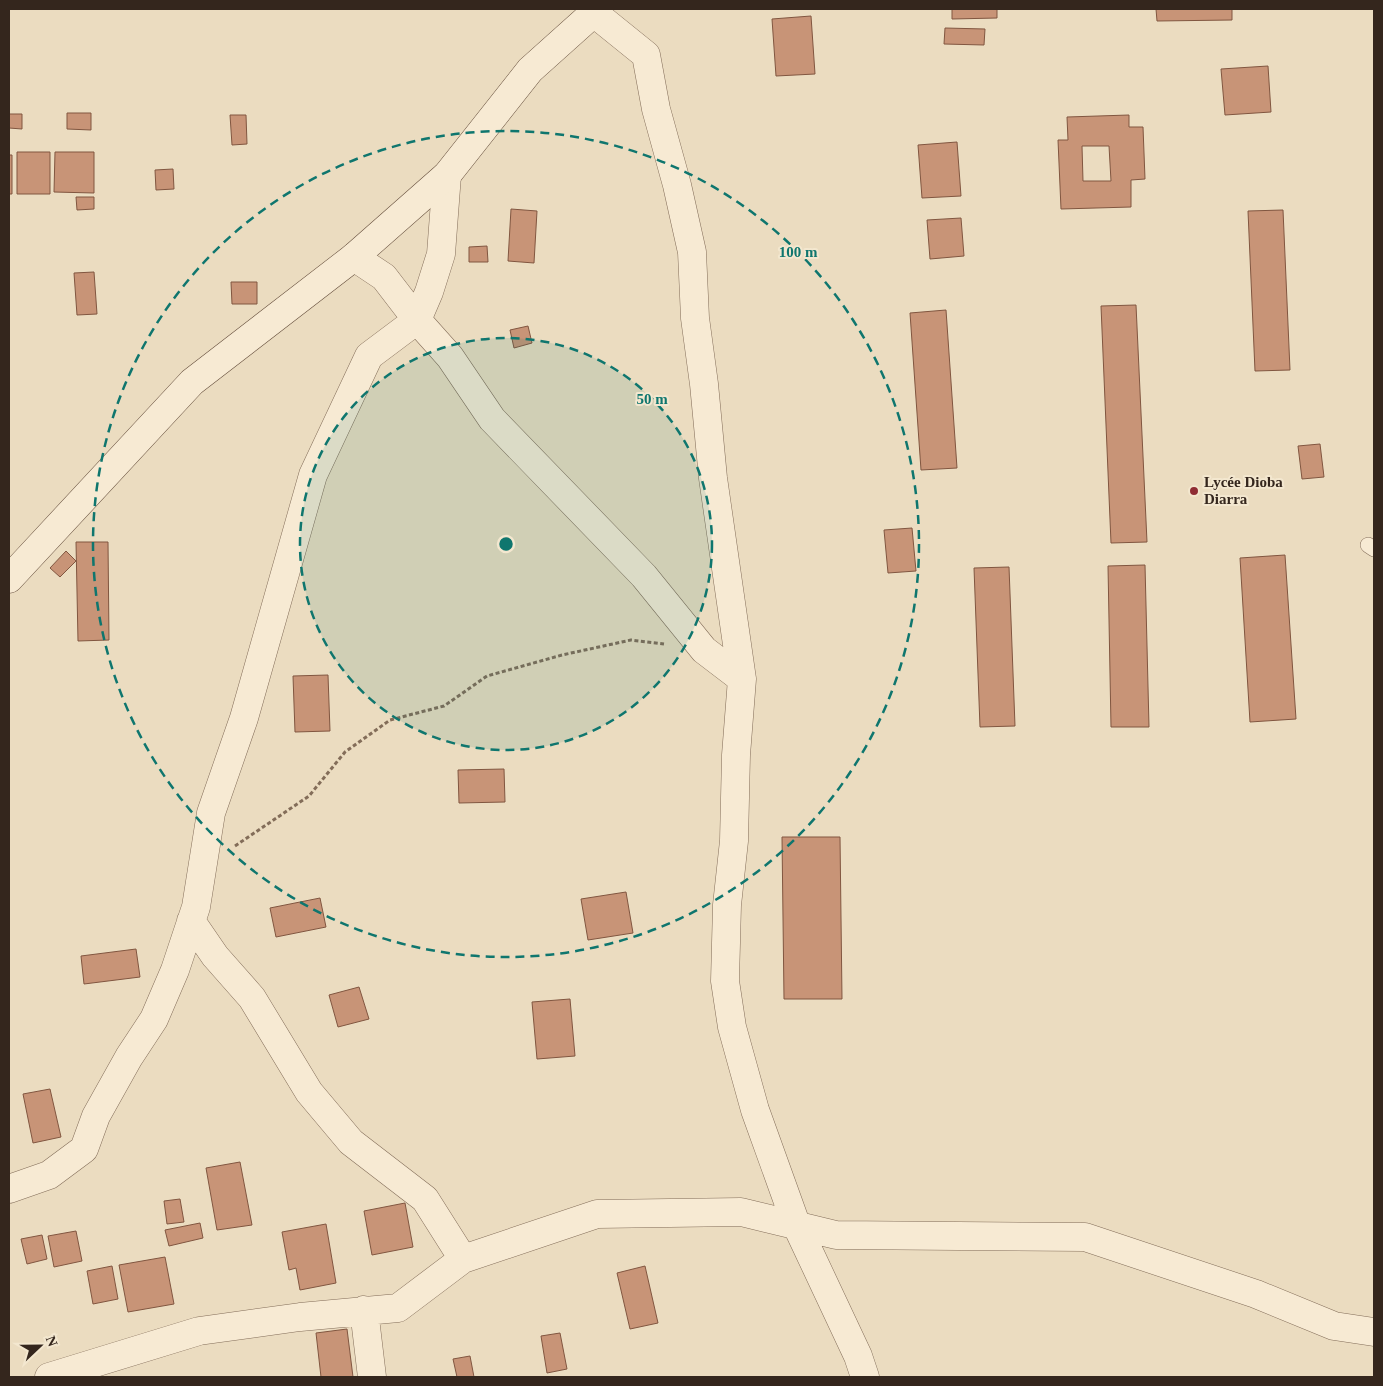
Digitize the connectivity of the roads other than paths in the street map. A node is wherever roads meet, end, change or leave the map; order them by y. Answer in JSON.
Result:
{"nodes":[{"id":1,"x":596,"y":11,"type":"edge"},
{"id":2,"x":447,"y":175,"type":"junction"},
{"id":3,"x":354,"y":257,"type":"junction"},
{"id":4,"x":417,"y":320,"type":"junction"},
{"id":5,"x":9,"y":579,"type":"edge"},
{"id":6,"x":742,"y":679,"type":"junction"},
{"id":7,"x":191,"y":921,"type":"junction"},
{"id":8,"x":9,"y":1189,"type":"edge"},
{"id":9,"x":796,"y":1224,"type":"junction"},
{"id":10,"x":462,"y":1259,"type":"junction"},
{"id":11,"x":364,"y":1310,"type":"junction"},
{"id":12,"x":1374,"y":1332,"type":"edge"},
{"id":13,"x":102,"y":1369,"type":"edge"},
{"id":14,"x":49,"y":1377,"type":"edge"},
{"id":15,"x":372,"y":1377,"type":"edge"},
{"id":16,"x":865,"y":1377,"type":"edge"}],
"edges":[{"from":1,"to":2,"type":"street"},
{"from":1,"to":6,"type":"street"},
{"from":2,"to":3,"type":"street"},
{"from":2,"to":4,"type":"street"},
{"from":3,"to":4,"type":"street"},
{"from":3,"to":5,"type":"street"},
{"from":4,"to":6,"type":"street"},
{"from":4,"to":7,"type":"street"},
{"from":6,"to":9,"type":"street"},
{"from":7,"to":8,"type":"street"},
{"from":7,"to":10,"type":"street"},
{"from":9,"to":10,"type":"street"},
{"from":9,"to":12,"type":"street"},
{"from":9,"to":16,"type":"street"},
{"from":10,"to":11,"type":"street"},
{"from":11,"to":13,"type":"street"},
{"from":11,"to":15,"type":"street"},
{"from":13,"to":14,"type":"street"}]}
